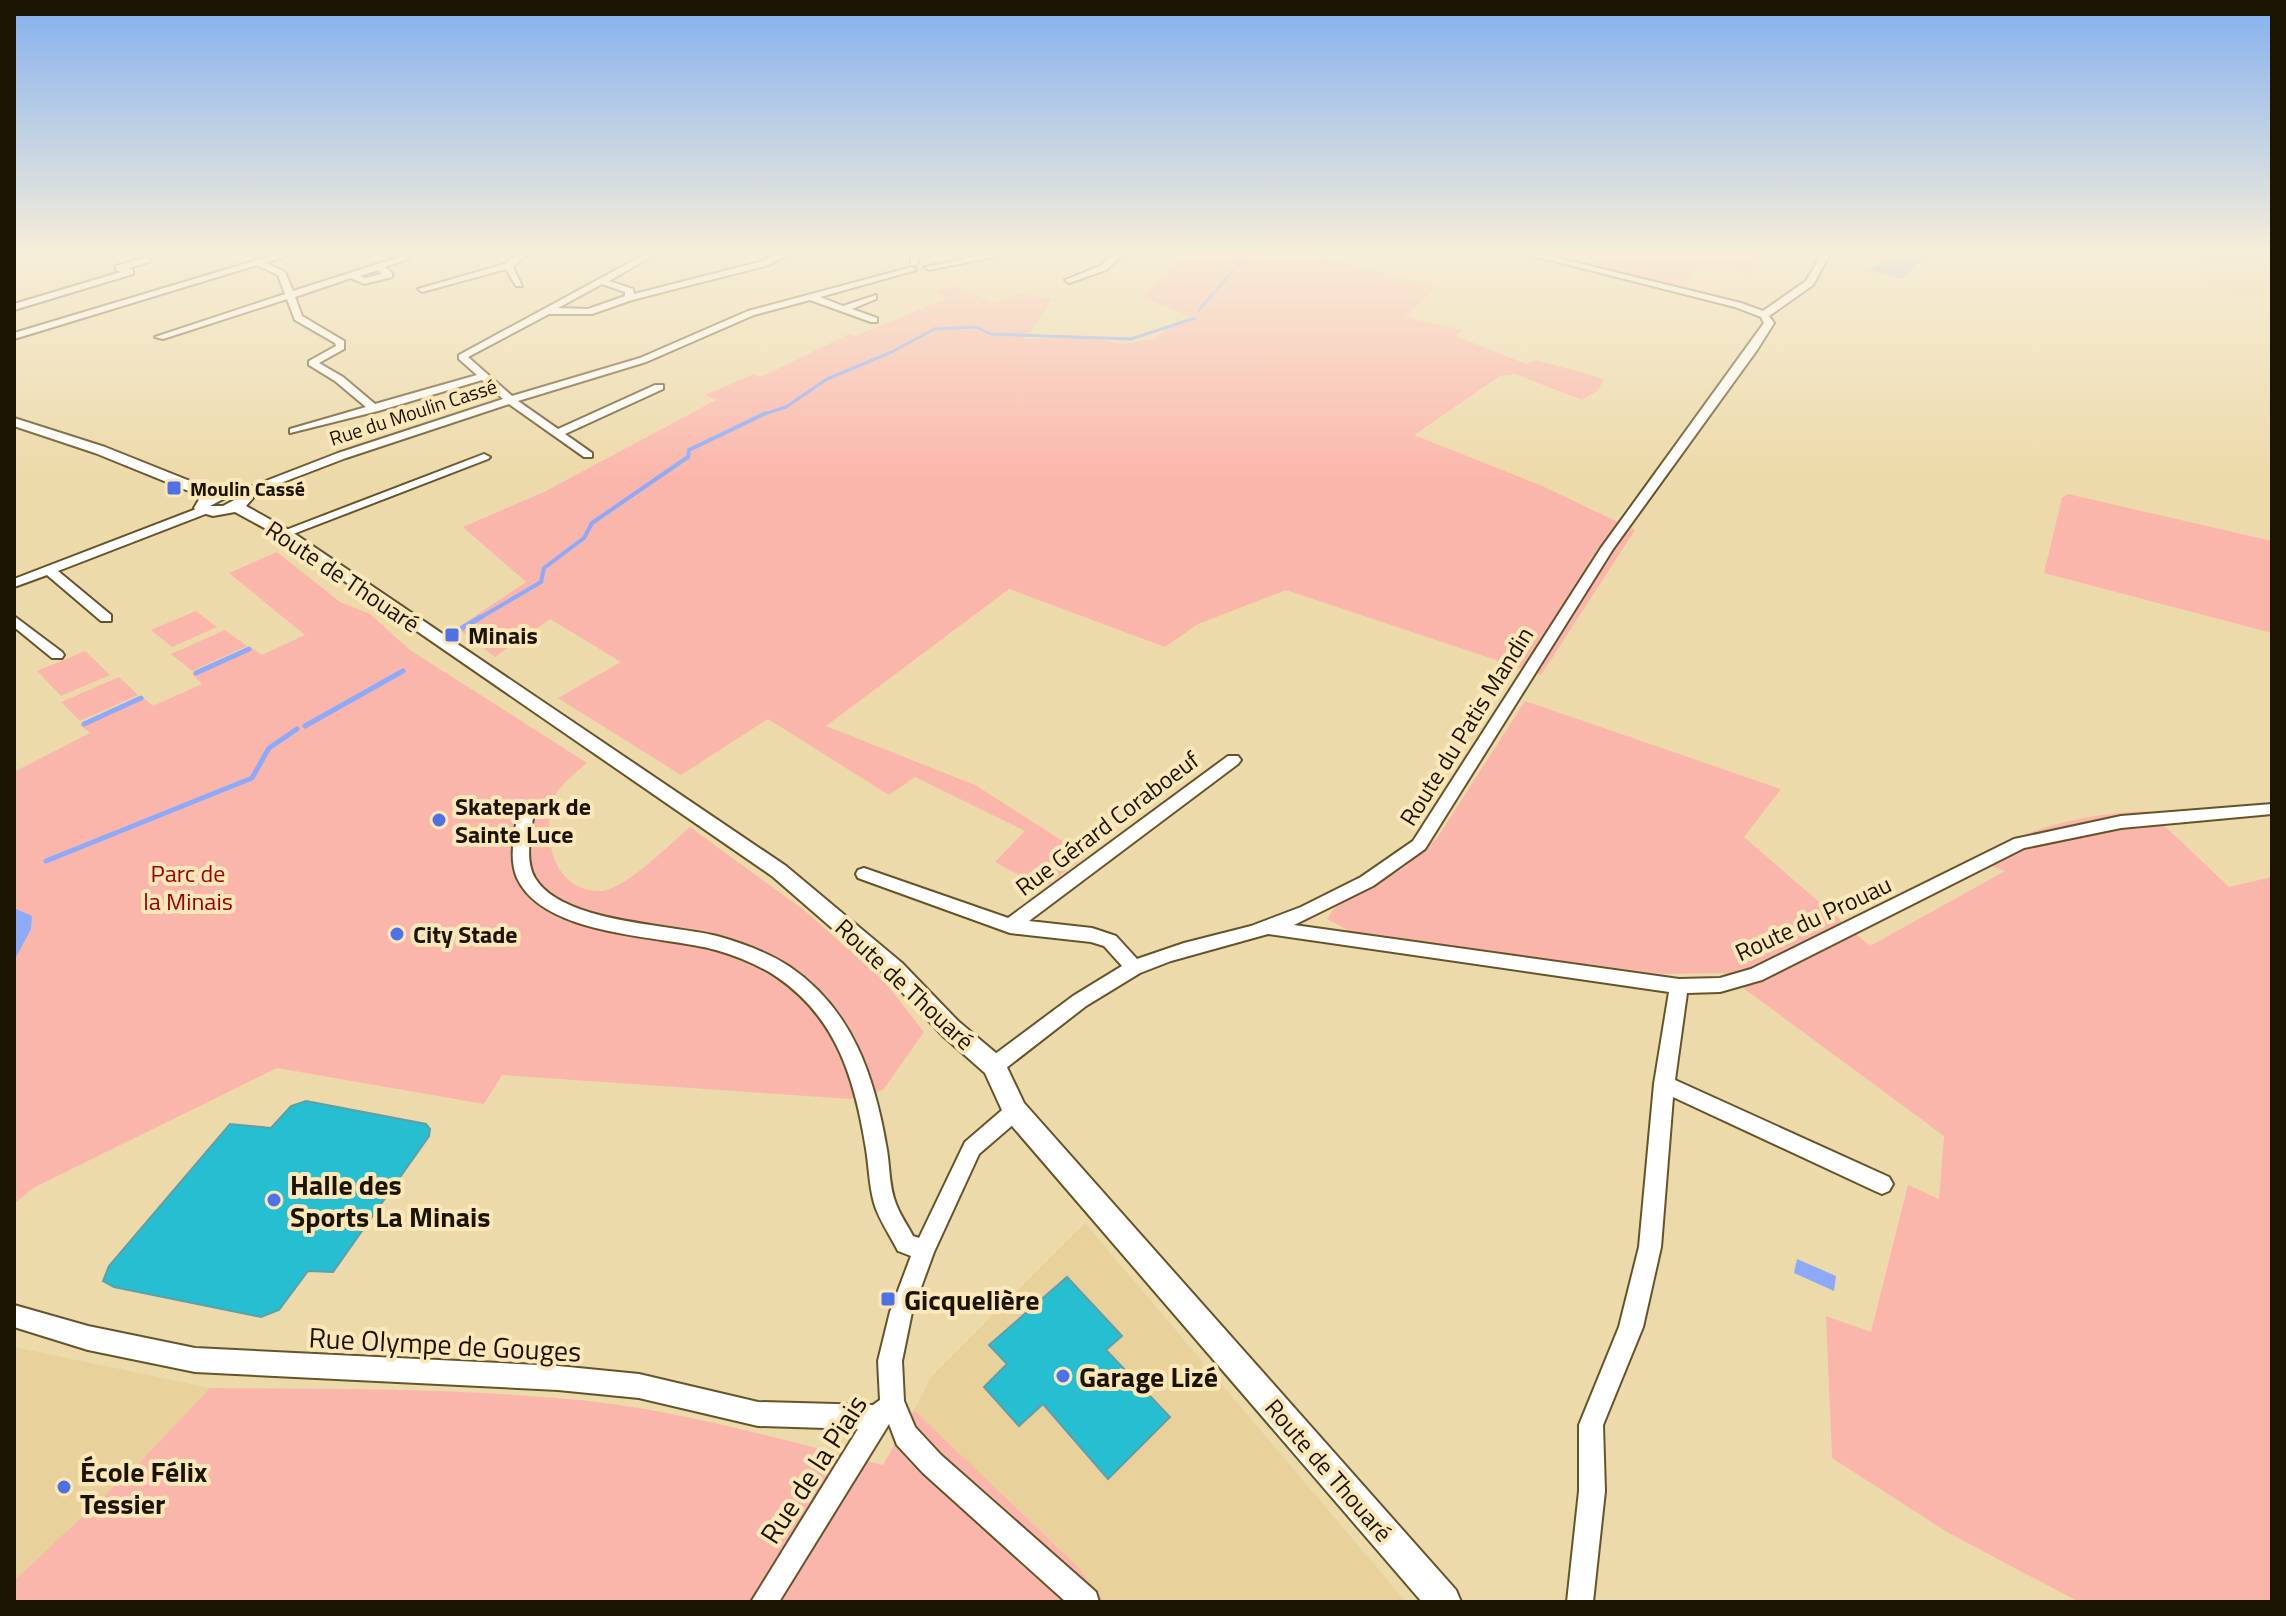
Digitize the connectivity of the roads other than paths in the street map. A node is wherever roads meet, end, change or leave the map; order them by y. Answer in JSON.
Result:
{"nodes":[{"id":1,"x":43,"y":327,"type":"edge"},
{"id":2,"x":191,"y":327,"type":"edge"},
{"id":3,"x":315,"y":327,"type":"edge"},
{"id":4,"x":517,"y":327,"type":"edge"},
{"id":5,"x":724,"y":327,"type":"edge"},
{"id":6,"x":1766,"y":327,"type":"edge"},
{"id":7,"x":14,"y":336,"type":"edge"},
{"id":8,"x":160,"y":337,"type":"dead end"},
{"id":9,"x":482,"y":377,"type":"junction"},
{"id":10,"x":659,"y":387,"type":"dead end"},
{"id":11,"x":510,"y":400,"type":"junction"},
{"id":12,"x":374,"y":409,"type":"junction"},
{"id":13,"x":14,"y":422,"type":"edge"},
{"id":14,"x":294,"y":431,"type":"dead end"},
{"id":15,"x":558,"y":433,"type":"junction"},
{"id":16,"x":588,"y":455,"type":"dead end"},
{"id":17,"x":484,"y":457,"type":"dead end"},
{"id":18,"x":213,"y":496,"type":"junction"},
{"id":19,"x":240,"y":500,"type":"junction"},
{"id":20,"x":204,"y":510,"type":"junction"},
{"id":21,"x":284,"y":533,"type":"junction"},
{"id":22,"x":49,"y":570,"type":"junction"},
{"id":23,"x":14,"y":583,"type":"edge"},
{"id":24,"x":106,"y":618,"type":"dead end"},
{"id":25,"x":14,"y":620,"type":"edge"},
{"id":26,"x":57,"y":655,"type":"dead end"},
{"id":27,"x":1233,"y":760,"type":"dead end"},
{"id":28,"x":2272,"y":809,"type":"edge"},
{"id":29,"x":525,"y":818,"type":"dead end"},
{"id":30,"x":864,"y":874,"type":"dead end"},
{"id":31,"x":1010,"y":926,"type":"junction"},
{"id":32,"x":1268,"y":928,"type":"junction"},
{"id":33,"x":1134,"y":968,"type":"junction"},
{"id":34,"x":1679,"y":986,"type":"junction"},
{"id":35,"x":994,"y":1066,"type":"junction"},
{"id":36,"x":1664,"y":1084,"type":"junction"},
{"id":37,"x":1015,"y":1111,"type":"junction"},
{"id":38,"x":1882,"y":1184,"type":"dead end"},
{"id":39,"x":924,"y":1250,"type":"junction"},
{"id":40,"x":14,"y":1316,"type":"edge"},
{"id":41,"x":884,"y":1409,"type":"junction"},
{"id":42,"x":764,"y":1602,"type":"edge"},
{"id":43,"x":1086,"y":1602,"type":"edge"},
{"id":44,"x":1444,"y":1602,"type":"edge"},
{"id":45,"x":1580,"y":1602,"type":"edge"}],
"edges":[{"from":1,"to":7,"type":"street"},
{"from":2,"to":8,"type":"street"},
{"from":3,"to":12,"type":"street"},
{"from":4,"to":9,"type":"street"},
{"from":5,"to":11,"type":"street","name":"Rue du Moulin Cassé"},
{"from":6,"to":32,"type":"street","name":"Route du Patis Mandin"},
{"from":9,"to":11,"type":"street"},
{"from":9,"to":12,"type":"street"},
{"from":10,"to":15,"type":"street"},
{"from":11,"to":15,"type":"street"},
{"from":11,"to":19,"type":"street","name":"Rue du Moulin Cassé"},
{"from":12,"to":14,"type":"street"},
{"from":13,"to":18,"type":"street"},
{"from":15,"to":16,"type":"street"},
{"from":17,"to":21,"type":"street"},
{"from":18,"to":19,"type":"street"},
{"from":18,"to":20,"type":"street"},
{"from":19,"to":20,"type":"street"},
{"from":19,"to":21,"type":"street","name":"Route de Thouaré"},
{"from":20,"to":22,"type":"street"},
{"from":21,"to":35,"type":"street","name":"Route de Thouaré"},
{"from":22,"to":23,"type":"street"},
{"from":22,"to":24,"type":"street"},
{"from":25,"to":26,"type":"street"},
{"from":27,"to":31,"type":"street","name":"Rue Gérard Coraboeuf"},
{"from":28,"to":34,"type":"street","name":"Route du Prouau"},
{"from":29,"to":39,"type":"street"},
{"from":30,"to":31,"type":"street","name":"Rue Gérard Coraboeuf"},
{"from":31,"to":33,"type":"street","name":"Rue Gérard Coraboeuf"},
{"from":32,"to":33,"type":"street","name":"Route du Patis Mandin"},
{"from":32,"to":34,"type":"street","name":"Route du Prouau"},
{"from":33,"to":35,"type":"street","name":"Route du Patis Mandin"},
{"from":34,"to":36,"type":"street"},
{"from":35,"to":37,"type":"street","name":"Route de Thouaré"},
{"from":36,"to":38,"type":"street"},
{"from":36,"to":45,"type":"street"},
{"from":37,"to":39,"type":"street","name":"Rue de la Piais"},
{"from":37,"to":44,"type":"street","name":"Route de Thouaré"},
{"from":39,"to":41,"type":"street","name":"Rue de la Piais"},
{"from":40,"to":41,"type":"street","name":"Rue Olympe de Gouges"},
{"from":41,"to":42,"type":"street","name":"Rue de la Piais"},
{"from":41,"to":43,"type":"street"}]}
